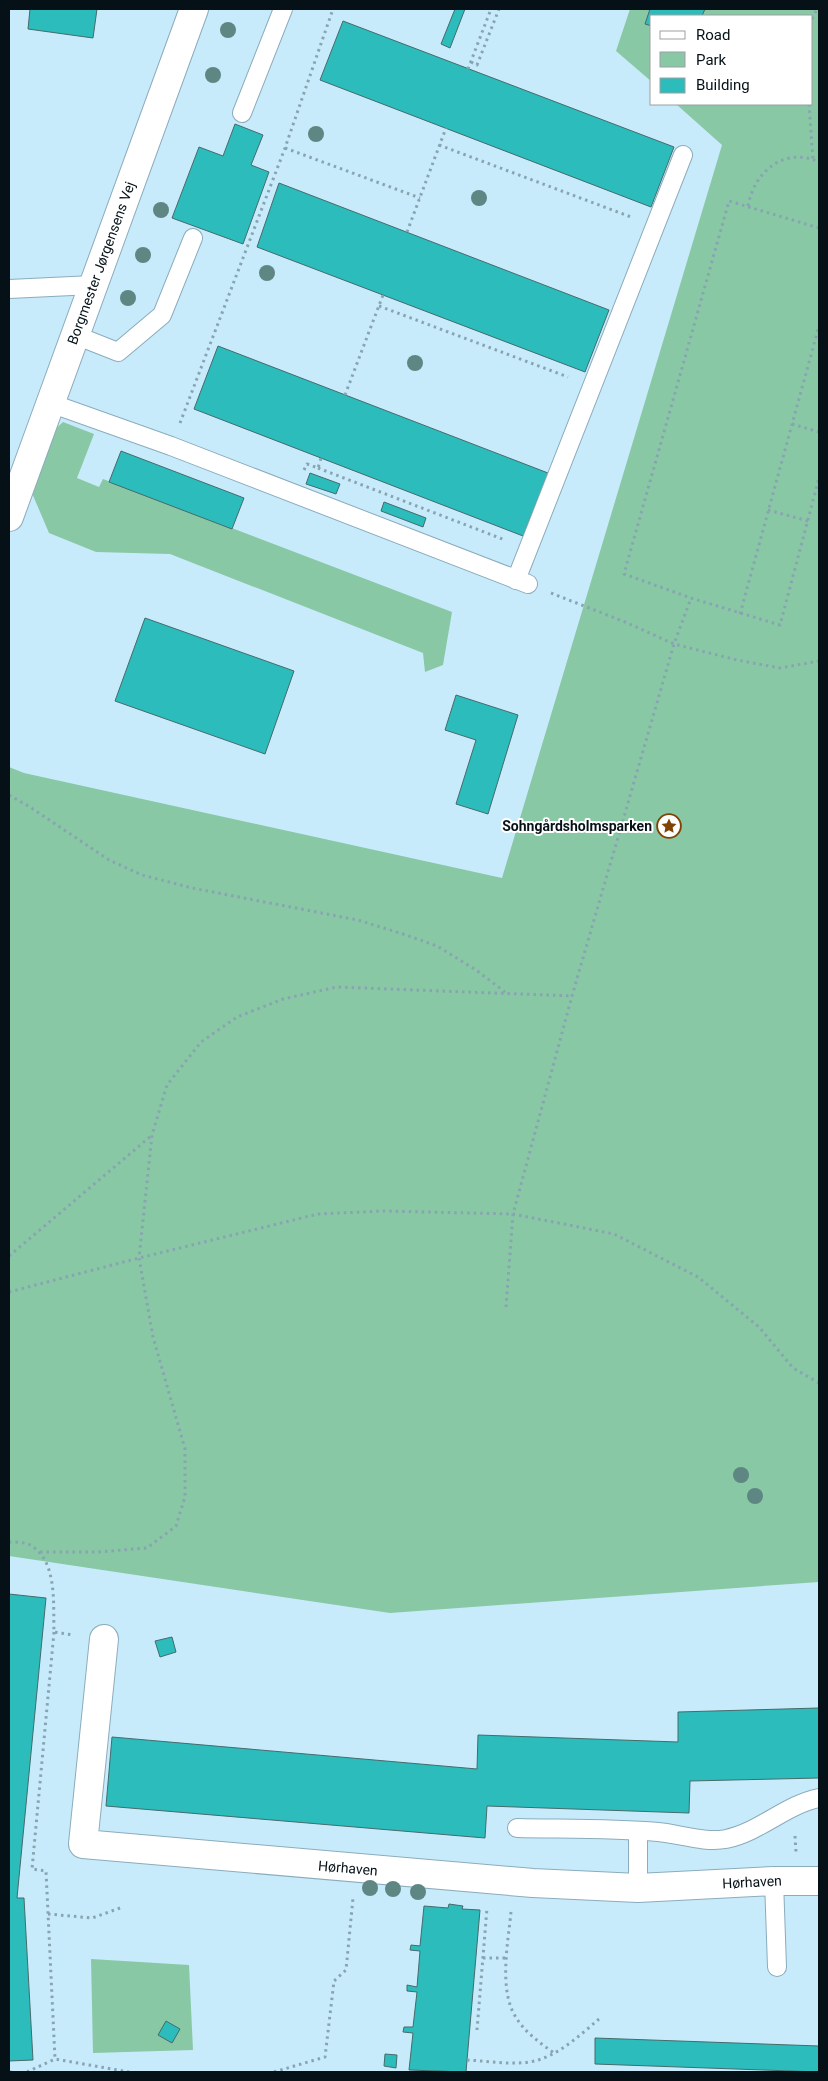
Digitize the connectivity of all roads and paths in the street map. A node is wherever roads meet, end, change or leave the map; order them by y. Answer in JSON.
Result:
{"nodes":[{"id":1,"x":194,"y":9,"type":"edge"},
{"id":2,"x":283,"y":9,"type":"edge"},
{"id":3,"x":333,"y":9,"type":"edge"},
{"id":4,"x":491,"y":9,"type":"edge"},
{"id":5,"x":499,"y":9,"type":"edge"},
{"id":6,"x":471,"y":62,"type":"junction"},
{"id":7,"x":468,"y":69,"type":"dead end"},
{"id":8,"x":810,"y":105,"type":"edge"},
{"id":9,"x":242,"y":114,"type":"dead end"},
{"id":10,"x":446,"y":128,"type":"dead end"},
{"id":11,"x":440,"y":145,"type":"junction"},
{"id":12,"x":285,"y":148,"type":"junction"},
{"id":13,"x":683,"y":156,"type":"dead end"},
{"id":14,"x":813,"y":159,"type":"junction"},
{"id":15,"x":819,"y":162,"type":"edge"},
{"id":16,"x":420,"y":198,"type":"junction"},
{"id":17,"x":748,"y":206,"type":"junction"},
{"id":18,"x":655,"y":226,"type":"junction"},
{"id":19,"x":819,"y":228,"type":"edge"},
{"id":20,"x":407,"y":232,"type":"dead end"},
{"id":21,"x":193,"y":238,"type":"dead end"},
{"id":22,"x":94,"y":285,"type":"junction"},
{"id":23,"x":9,"y":288,"type":"edge"},
{"id":24,"x":383,"y":294,"type":"dead end"},
{"id":25,"x":379,"y":306,"type":"junction"},
{"id":26,"x":819,"y":326,"type":"edge"},
{"id":27,"x":75,"y":335,"type":"junction"},
{"id":28,"x":818,"y":338,"type":"edge"},
{"id":29,"x":592,"y":386,"type":"junction"},
{"id":30,"x":345,"y":395,"type":"dead end"},
{"id":31,"x":50,"y":403,"type":"junction"},
{"id":32,"x":792,"y":424,"type":"junction"},
{"id":33,"x":819,"y":432,"type":"edge"},
{"id":34,"x":171,"y":446,"type":"junction"},
{"id":35,"x":318,"y":468,"type":"dead end"},
{"id":36,"x":819,"y":478,"type":"edge"},
{"id":37,"x":768,"y":510,"type":"junction"},
{"id":38,"x":9,"y":517,"type":"edge"},
{"id":39,"x":808,"y":521,"type":"junction"},
{"id":40,"x":529,"y":549,"type":"junction"},
{"id":41,"x":522,"y":582,"type":"junction"},
{"id":42,"x":692,"y":598,"type":"junction"},
{"id":43,"x":740,"y":614,"type":"junction"},
{"id":44,"x":674,"y":644,"type":"junction"},
{"id":45,"x":819,"y":660,"type":"edge"},
{"id":46,"x":9,"y":795,"type":"edge"},
{"id":47,"x":506,"y":993,"type":"junction"},
{"id":48,"x":572,"y":996,"type":"junction"},
{"id":49,"x":152,"y":1135,"type":"junction"},
{"id":50,"x":513,"y":1214,"type":"junction"},
{"id":51,"x":9,"y":1256,"type":"edge"},
{"id":52,"x":139,"y":1258,"type":"junction"},
{"id":53,"x":9,"y":1292,"type":"edge"},
{"id":54,"x":506,"y":1307,"type":"dead end"},
{"id":55,"x":819,"y":1384,"type":"edge"},
{"id":56,"x":9,"y":1542,"type":"edge"},
{"id":57,"x":40,"y":1552,"type":"junction"},
{"id":58,"x":54,"y":1632,"type":"junction"},
{"id":59,"x":104,"y":1639,"type":"joint"},
{"id":60,"x":819,"y":1798,"type":"edge"},
{"id":61,"x":793,"y":1807,"type":"junction"},
{"id":62,"x":517,"y":1828,"type":"dead end"},
{"id":63,"x":638,"y":1831,"type":"junction"},
{"id":64,"x":797,"y":1881,"type":"edge"},
{"id":65,"x":515,"y":1882,"type":"junction"},
{"id":66,"x":638,"y":1888,"type":"junction"},
{"id":67,"x":353,"y":1898,"type":"dead end"},
{"id":68,"x":488,"y":1905,"type":"dead end"},
{"id":69,"x":123,"y":1907,"type":"dead end"},
{"id":70,"x":48,"y":1914,"type":"junction"},
{"id":71,"x":483,"y":1958,"type":"junction"},
{"id":72,"x":506,"y":1958,"type":"junction"},
{"id":73,"x":777,"y":1967,"type":"dead end"},
{"id":74,"x":599,"y":2019,"type":"dead end"},
{"id":75,"x":477,"y":2030,"type":"dead end"},
{"id":76,"x":554,"y":2054,"type":"junction"},
{"id":77,"x":54,"y":2059,"type":"junction"},
{"id":78,"x":467,"y":2060,"type":"dead end"},
{"id":79,"x":9,"y":2072,"type":"edge"},
{"id":80,"x":15,"y":2072,"type":"edge"},
{"id":81,"x":27,"y":2072,"type":"edge"},
{"id":82,"x":129,"y":2072,"type":"edge"},
{"id":83,"x":274,"y":2072,"type":"edge"}],
"edges":[{"from":1,"to":22,"type":"street","name":"Borgmester Jørgensens Vej"},
{"from":2,"to":9,"type":"lane"},
{"from":3,"to":12,"type":"path"},
{"from":4,"to":6,"type":"path"},
{"from":5,"to":6,"type":"path"},
{"from":6,"to":7,"type":"path"},
{"from":8,"to":14,"type":"path"},
{"from":10,"to":11,"type":"path"},
{"from":11,"to":16,"type":"path"},
{"from":11,"to":18,"type":"path"},
{"from":12,"to":16,"type":"path"},
{"from":12,"to":34,"type":"path"},
{"from":13,"to":18,"type":"lane"},
{"from":14,"to":15,"type":"path"},
{"from":14,"to":17,"type":"path"},
{"from":16,"to":20,"type":"path"},
{"from":17,"to":19,"type":"path"},
{"from":17,"to":42,"type":"path"},
{"from":18,"to":29,"type":"lane"},
{"from":21,"to":27,"type":"lane"},
{"from":22,"to":23,"type":"lane"},
{"from":22,"to":27,"type":"street","name":"Borgmester Jørgensens Vej"},
{"from":24,"to":25,"type":"path"},
{"from":25,"to":29,"type":"path"},
{"from":25,"to":30,"type":"path"},
{"from":26,"to":28,"type":"path"},
{"from":27,"to":31,"type":"street","name":"Borgmester Jørgensens Vej"},
{"from":28,"to":32,"type":"path"},
{"from":29,"to":40,"type":"lane"},
{"from":31,"to":34,"type":"lane"},
{"from":31,"to":38,"type":"street","name":"Borgmester Jørgensens Vej"},
{"from":32,"to":33,"type":"path"},
{"from":32,"to":37,"type":"path"},
{"from":34,"to":41,"type":"lane"},
{"from":35,"to":40,"type":"path"},
{"from":36,"to":39,"type":"path"},
{"from":37,"to":39,"type":"path"},
{"from":37,"to":43,"type":"path"},
{"from":39,"to":43,"type":"path"},
{"from":40,"to":41,"type":"lane"},
{"from":41,"to":44,"type":"path"},
{"from":42,"to":43,"type":"path"},
{"from":42,"to":44,"type":"path"},
{"from":44,"to":45,"type":"path"},
{"from":44,"to":48,"type":"path"},
{"from":46,"to":47,"type":"path"},
{"from":47,"to":48,"type":"path"},
{"from":47,"to":49,"type":"path"},
{"from":48,"to":50,"type":"path"},
{"from":49,"to":51,"type":"path"},
{"from":49,"to":52,"type":"path"},
{"from":50,"to":52,"type":"path"},
{"from":50,"to":54,"type":"path"},
{"from":50,"to":55,"type":"path"},
{"from":52,"to":53,"type":"path"},
{"from":52,"to":57,"type":"path"},
{"from":56,"to":57,"type":"path"},
{"from":57,"to":58,"type":"path"},
{"from":58,"to":59,"type":"path"},
{"from":58,"to":70,"type":"path"},
{"from":59,"to":65,"type":"street","name":"Hørhaven"},
{"from":60,"to":61,"type":"lane"},
{"from":61,"to":63,"type":"lane"},
{"from":61,"to":64,"type":"path"},
{"from":62,"to":63,"type":"lane"},
{"from":63,"to":66,"type":"lane"},
{"from":64,"to":66,"type":"street","name":"Hørhaven"},
{"from":64,"to":73,"type":"lane"},
{"from":65,"to":66,"type":"street","name":"Hørhaven"},
{"from":65,"to":72,"type":"path"},
{"from":67,"to":83,"type":"path"},
{"from":68,"to":71,"type":"path"},
{"from":69,"to":70,"type":"path"},
{"from":70,"to":77,"type":"path"},
{"from":71,"to":72,"type":"path"},
{"from":71,"to":75,"type":"path"},
{"from":72,"to":76,"type":"path"},
{"from":74,"to":76,"type":"path"},
{"from":76,"to":78,"type":"path"},
{"from":77,"to":81,"type":"path"},
{"from":77,"to":82,"type":"path"},
{"from":79,"to":80,"type":"path"}]}
